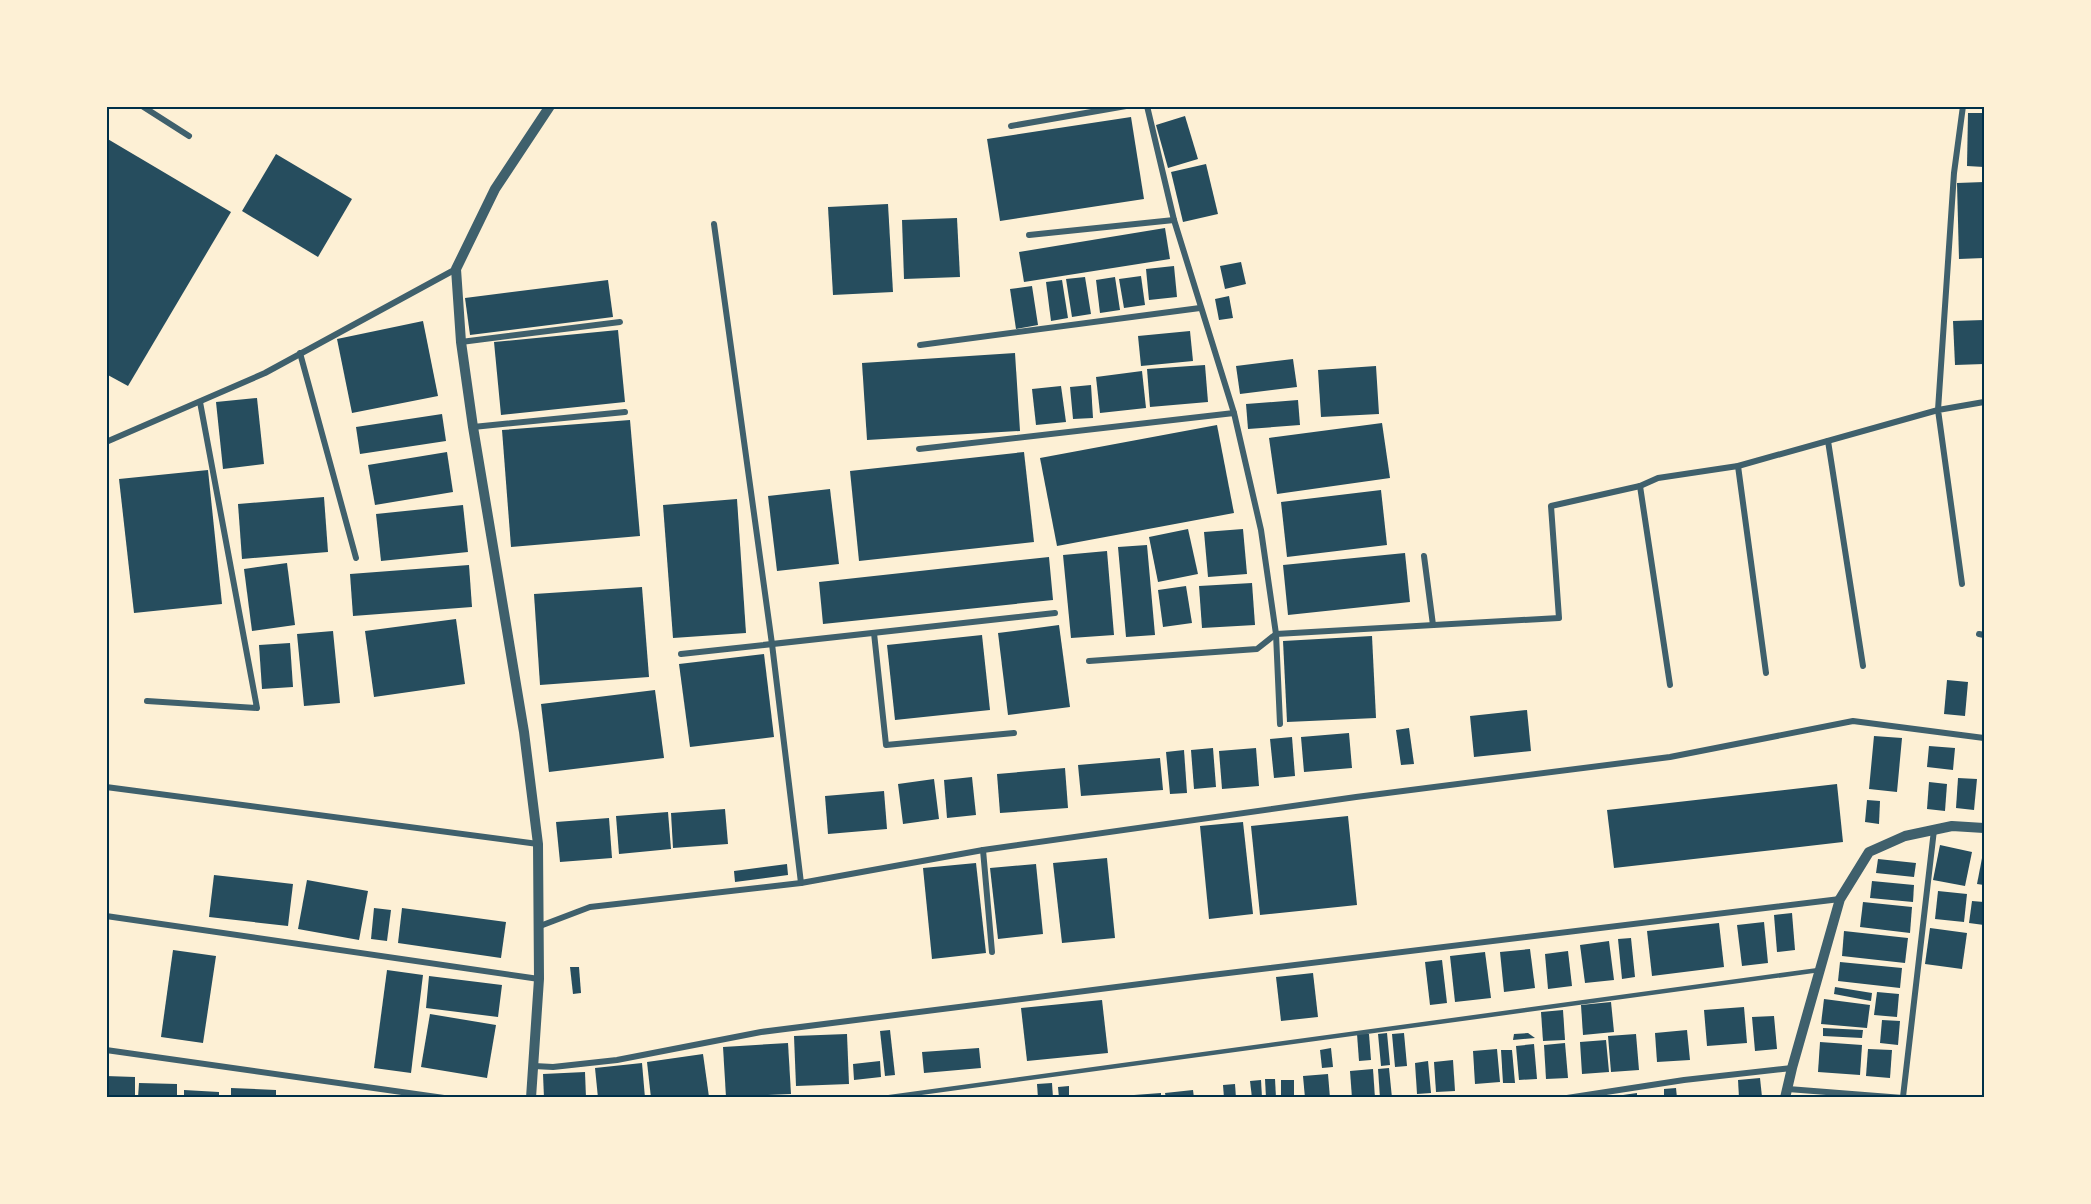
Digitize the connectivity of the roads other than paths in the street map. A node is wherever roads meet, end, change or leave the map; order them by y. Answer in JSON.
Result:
{"nodes":[{"id":1,"x":142,"y":106,"type":"edge"},
{"id":2,"x":550,"y":106,"type":"edge"},
{"id":3,"x":1126,"y":106,"type":"edge"},
{"id":4,"x":1147,"y":106,"type":"edge"},
{"id":5,"x":1964,"y":106,"type":"edge"},
{"id":6,"x":1011,"y":126,"type":"dead end"},
{"id":7,"x":189,"y":136,"type":"dead end"},
{"id":8,"x":1174,"y":220,"type":"junction"},
{"id":9,"x":714,"y":224,"type":"dead end"},
{"id":10,"x":1029,"y":235,"type":"dead end"},
{"id":11,"x":456,"y":268,"type":"junction"},
{"id":12,"x":1200,"y":308,"type":"junction"},
{"id":13,"x":620,"y":322,"type":"dead end"},
{"id":14,"x":461,"y":342,"type":"junction"},
{"id":15,"x":920,"y":345,"type":"dead end"},
{"id":16,"x":300,"y":353,"type":"junction"},
{"id":17,"x":200,"y":402,"type":"junction"},
{"id":18,"x":1984,"y":402,"type":"edge"},
{"id":19,"x":1938,"y":410,"type":"junction"},
{"id":20,"x":626,"y":412,"type":"dead end"},
{"id":21,"x":1234,"y":413,"type":"junction"},
{"id":22,"x":473,"y":427,"type":"junction"},
{"id":23,"x":1828,"y":441,"type":"junction"},
{"id":24,"x":106,"y":442,"type":"edge"},
{"id":25,"x":919,"y":449,"type":"dead end"},
{"id":26,"x":1738,"y":466,"type":"junction"},
{"id":27,"x":1640,"y":486,"type":"junction"},
{"id":28,"x":1424,"y":556,"type":"dead end"},
{"id":29,"x":356,"y":558,"type":"dead end"},
{"id":30,"x":1962,"y":584,"type":"dead end"},
{"id":31,"x":1055,"y":613,"type":"dead end"},
{"id":32,"x":1433,"y":626,"type":"junction"},
{"id":33,"x":874,"y":633,"type":"junction"},
{"id":34,"x":1276,"y":634,"type":"junction"},
{"id":35,"x":772,"y":644,"type":"junction"},
{"id":36,"x":681,"y":654,"type":"dead end"},
{"id":37,"x":1089,"y":661,"type":"dead end"},
{"id":38,"x":1863,"y":666,"type":"dead end"},
{"id":39,"x":1766,"y":673,"type":"dead end"},
{"id":40,"x":1670,"y":685,"type":"dead end"},
{"id":41,"x":147,"y":701,"type":"dead end"},
{"id":42,"x":1280,"y":724,"type":"dead end"},
{"id":43,"x":1014,"y":733,"type":"dead end"},
{"id":44,"x":1984,"y":738,"type":"edge"},
{"id":45,"x":106,"y":787,"type":"edge"},
{"id":46,"x":1984,"y":828,"type":"edge"},
{"id":47,"x":1934,"y":830,"type":"junction"},
{"id":48,"x":538,"y":844,"type":"junction"},
{"id":49,"x":983,"y":850,"type":"junction"},
{"id":50,"x":801,"y":883,"type":"junction"},
{"id":51,"x":1840,"y":899,"type":"junction"},
{"id":52,"x":106,"y":916,"type":"edge"},
{"id":53,"x":540,"y":926,"type":"junction"},
{"id":54,"x":992,"y":952,"type":"dead end"},
{"id":55,"x":1819,"y":970,"type":"junction"},
{"id":56,"x":539,"y":979,"type":"junction"},
{"id":57,"x":106,"y":1050,"type":"edge"},
{"id":58,"x":534,"y":1066,"type":"junction"},
{"id":59,"x":1792,"y":1068,"type":"junction"},
{"id":60,"x":1787,"y":1093,"type":"edge"},
{"id":61,"x":1903,"y":1097,"type":"edge"},
{"id":62,"x":444,"y":1098,"type":"edge"},
{"id":63,"x":531,"y":1098,"type":"edge"},
{"id":64,"x":883,"y":1098,"type":"edge"},
{"id":65,"x":1567,"y":1098,"type":"edge"}],
"edges":[{"from":1,"to":7,"type":"street"},
{"from":2,"to":11,"type":"street"},
{"from":3,"to":6,"type":"street"},
{"from":4,"to":8,"type":"street"},
{"from":5,"to":19,"type":"street"},
{"from":8,"to":10,"type":"street"},
{"from":8,"to":12,"type":"street"},
{"from":9,"to":35,"type":"street"},
{"from":11,"to":14,"type":"street"},
{"from":11,"to":16,"type":"street"},
{"from":12,"to":15,"type":"street"},
{"from":12,"to":21,"type":"street"},
{"from":13,"to":14,"type":"street"},
{"from":14,"to":22,"type":"street"},
{"from":16,"to":17,"type":"street"},
{"from":16,"to":29,"type":"street"},
{"from":17,"to":24,"type":"street"},
{"from":17,"to":41,"type":"street"},
{"from":18,"to":19,"type":"street"},
{"from":19,"to":23,"type":"street"},
{"from":19,"to":30,"type":"street"},
{"from":20,"to":22,"type":"street"},
{"from":21,"to":25,"type":"street"},
{"from":21,"to":34,"type":"street"},
{"from":22,"to":48,"type":"street"},
{"from":23,"to":26,"type":"street"},
{"from":23,"to":38,"type":"street"},
{"from":26,"to":27,"type":"street"},
{"from":26,"to":39,"type":"street"},
{"from":27,"to":32,"type":"street"},
{"from":27,"to":40,"type":"street"},
{"from":28,"to":32,"type":"street"},
{"from":31,"to":33,"type":"street"},
{"from":32,"to":34,"type":"street"},
{"from":33,"to":35,"type":"street"},
{"from":33,"to":43,"type":"street"},
{"from":34,"to":37,"type":"street"},
{"from":34,"to":42,"type":"street"},
{"from":35,"to":36,"type":"street"},
{"from":35,"to":50,"type":"street"},
{"from":44,"to":49,"type":"street"},
{"from":45,"to":48,"type":"street"},
{"from":46,"to":47,"type":"street"},
{"from":47,"to":51,"type":"street"},
{"from":47,"to":61,"type":"street"},
{"from":48,"to":53,"type":"street"},
{"from":49,"to":50,"type":"street"},
{"from":49,"to":54,"type":"street"},
{"from":50,"to":53,"type":"street"},
{"from":51,"to":55,"type":"street"},
{"from":51,"to":58,"type":"street"},
{"from":52,"to":56,"type":"street"},
{"from":53,"to":56,"type":"street"},
{"from":55,"to":59,"type":"street"},
{"from":55,"to":64,"type":"lane"},
{"from":56,"to":58,"type":"street"},
{"from":57,"to":62,"type":"street"},
{"from":58,"to":63,"type":"street"},
{"from":59,"to":60,"type":"street"},
{"from":59,"to":65,"type":"street"},
{"from":60,"to":61,"type":"street"}]}
